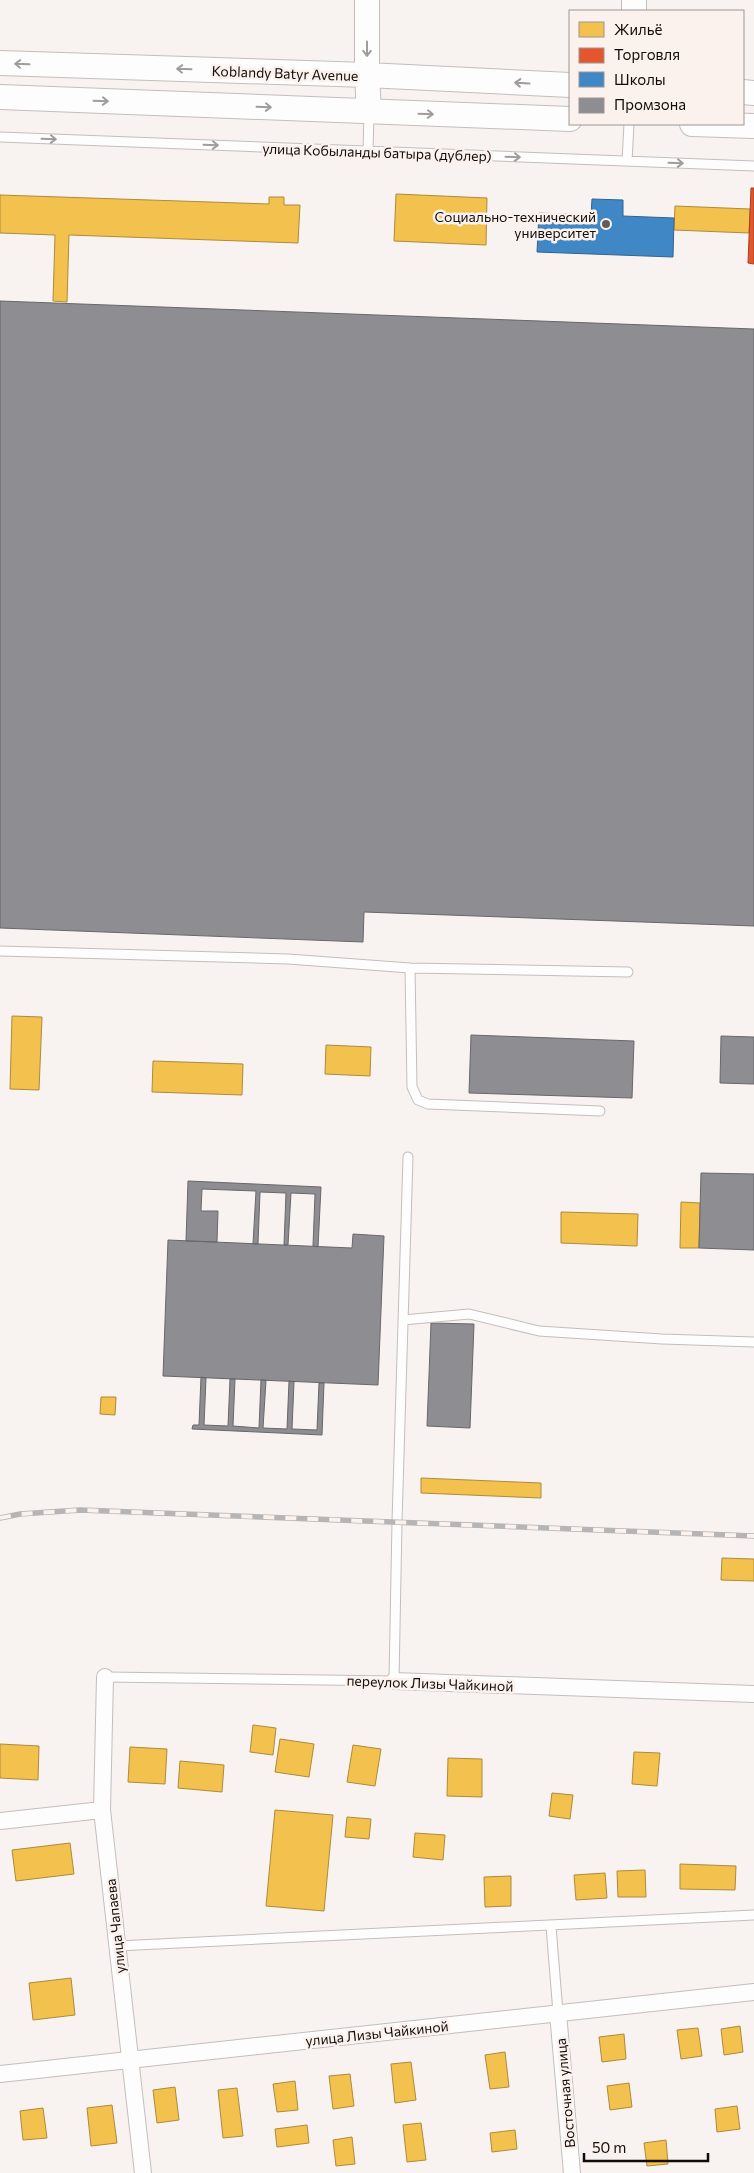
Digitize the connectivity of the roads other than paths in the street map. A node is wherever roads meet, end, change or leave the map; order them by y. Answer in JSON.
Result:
{"nodes":[{"id":1,"x":366,"y":0,"type":"edge"},
{"id":2,"x":0,"y":63,"type":"edge"},
{"id":3,"x":367,"y":75,"type":"junction"},
{"id":4,"x":569,"y":85,"type":"edge"},
{"id":5,"x":0,"y":98,"type":"edge"},
{"id":6,"x":369,"y":112,"type":"junction"},
{"id":7,"x":569,"y":119,"type":"edge"},
{"id":8,"x":629,"y":125,"type":"edge"},
{"id":9,"x":723,"y":125,"type":"edge"},
{"id":10,"x":754,"y":126,"type":"edge"},
{"id":11,"x":0,"y":137,"type":"edge"},
{"id":12,"x":368,"y":151,"type":"junction"},
{"id":13,"x":627,"y":161,"type":"junction"},
{"id":14,"x":754,"y":166,"type":"edge"},
{"id":15,"x":0,"y":951,"type":"edge"},
{"id":16,"x":410,"y":968,"type":"junction"},
{"id":17,"x":628,"y":972,"type":"dead end"},
{"id":18,"x":600,"y":1111,"type":"dead end"},
{"id":19,"x":408,"y":1157,"type":"dead end"},
{"id":20,"x":403,"y":1320,"type":"junction"},
{"id":21,"x":754,"y":1342,"type":"edge"},
{"id":22,"x":105,"y":1677,"type":"joint"},
{"id":23,"x":394,"y":1681,"type":"junction"},
{"id":24,"x":754,"y":1694,"type":"edge"},
{"id":25,"x":102,"y":1810,"type":"junction"},
{"id":26,"x":0,"y":1821,"type":"edge"},
{"id":27,"x":754,"y":1915,"type":"edge"},
{"id":28,"x":551,"y":1926,"type":"junction"},
{"id":29,"x":117,"y":1946,"type":"junction"},
{"id":30,"x":754,"y":1992,"type":"edge"},
{"id":31,"x":558,"y":2012,"type":"junction"},
{"id":32,"x":130,"y":2060,"type":"junction"},
{"id":33,"x":0,"y":2074,"type":"edge"},
{"id":34,"x":143,"y":2173,"type":"edge"},
{"id":35,"x":572,"y":2173,"type":"edge"}],
"edges":[{"from":1,"to":3,"type":"street","one_way":true},
{"from":3,"to":2,"type":"street","name":"Koblandy Batyr Avenue","one_way":true},
{"from":4,"to":3,"type":"street","name":"Koblandy Batyr Avenue","one_way":true},
{"from":3,"to":6,"type":"street"},
{"from":5,"to":6,"type":"street","one_way":true},
{"from":6,"to":7,"type":"street","one_way":true},
{"from":6,"to":12,"type":"lane"},
{"from":8,"to":13,"type":"lane"},
{"from":9,"to":10,"type":"street"},
{"from":11,"to":12,"type":"lane","name":"улица Кобыланды батыра (дублер)","one_way":true},
{"from":12,"to":13,"type":"lane","name":"улица Кобыланды батыра (дублер)","one_way":true},
{"from":13,"to":14,"type":"lane","name":"улица Кобыланды батыра (дублер)","one_way":true},
{"from":15,"to":16,"type":"lane"},
{"from":16,"to":17,"type":"lane"},
{"from":16,"to":18,"type":"lane"},
{"from":19,"to":20,"type":"lane"},
{"from":20,"to":21,"type":"lane"},
{"from":20,"to":23,"type":"lane"},
{"from":22,"to":23,"type":"lane","name":"переулок Лизы Чайкиной"},
{"from":22,"to":25,"type":"street","name":"улица Чапаева"},
{"from":23,"to":24,"type":"street","name":"переулок Лизы Чайкиной"},
{"from":25,"to":26,"type":"street"},
{"from":25,"to":29,"type":"street","name":"улица Чапаева"},
{"from":27,"to":28,"type":"lane"},
{"from":28,"to":29,"type":"lane"},
{"from":28,"to":31,"type":"lane"},
{"from":29,"to":32,"type":"street","name":"улица Чапаева"},
{"from":30,"to":31,"type":"street","name":"улица Лизы Чайкиной"},
{"from":31,"to":32,"type":"street","name":"улица Лизы Чайкиной"},
{"from":31,"to":35,"type":"street","name":"Восточная улица"},
{"from":32,"to":33,"type":"street","name":"улица Лизы Чайкиной"},
{"from":32,"to":34,"type":"street","name":"улица Чапаева"}]}
